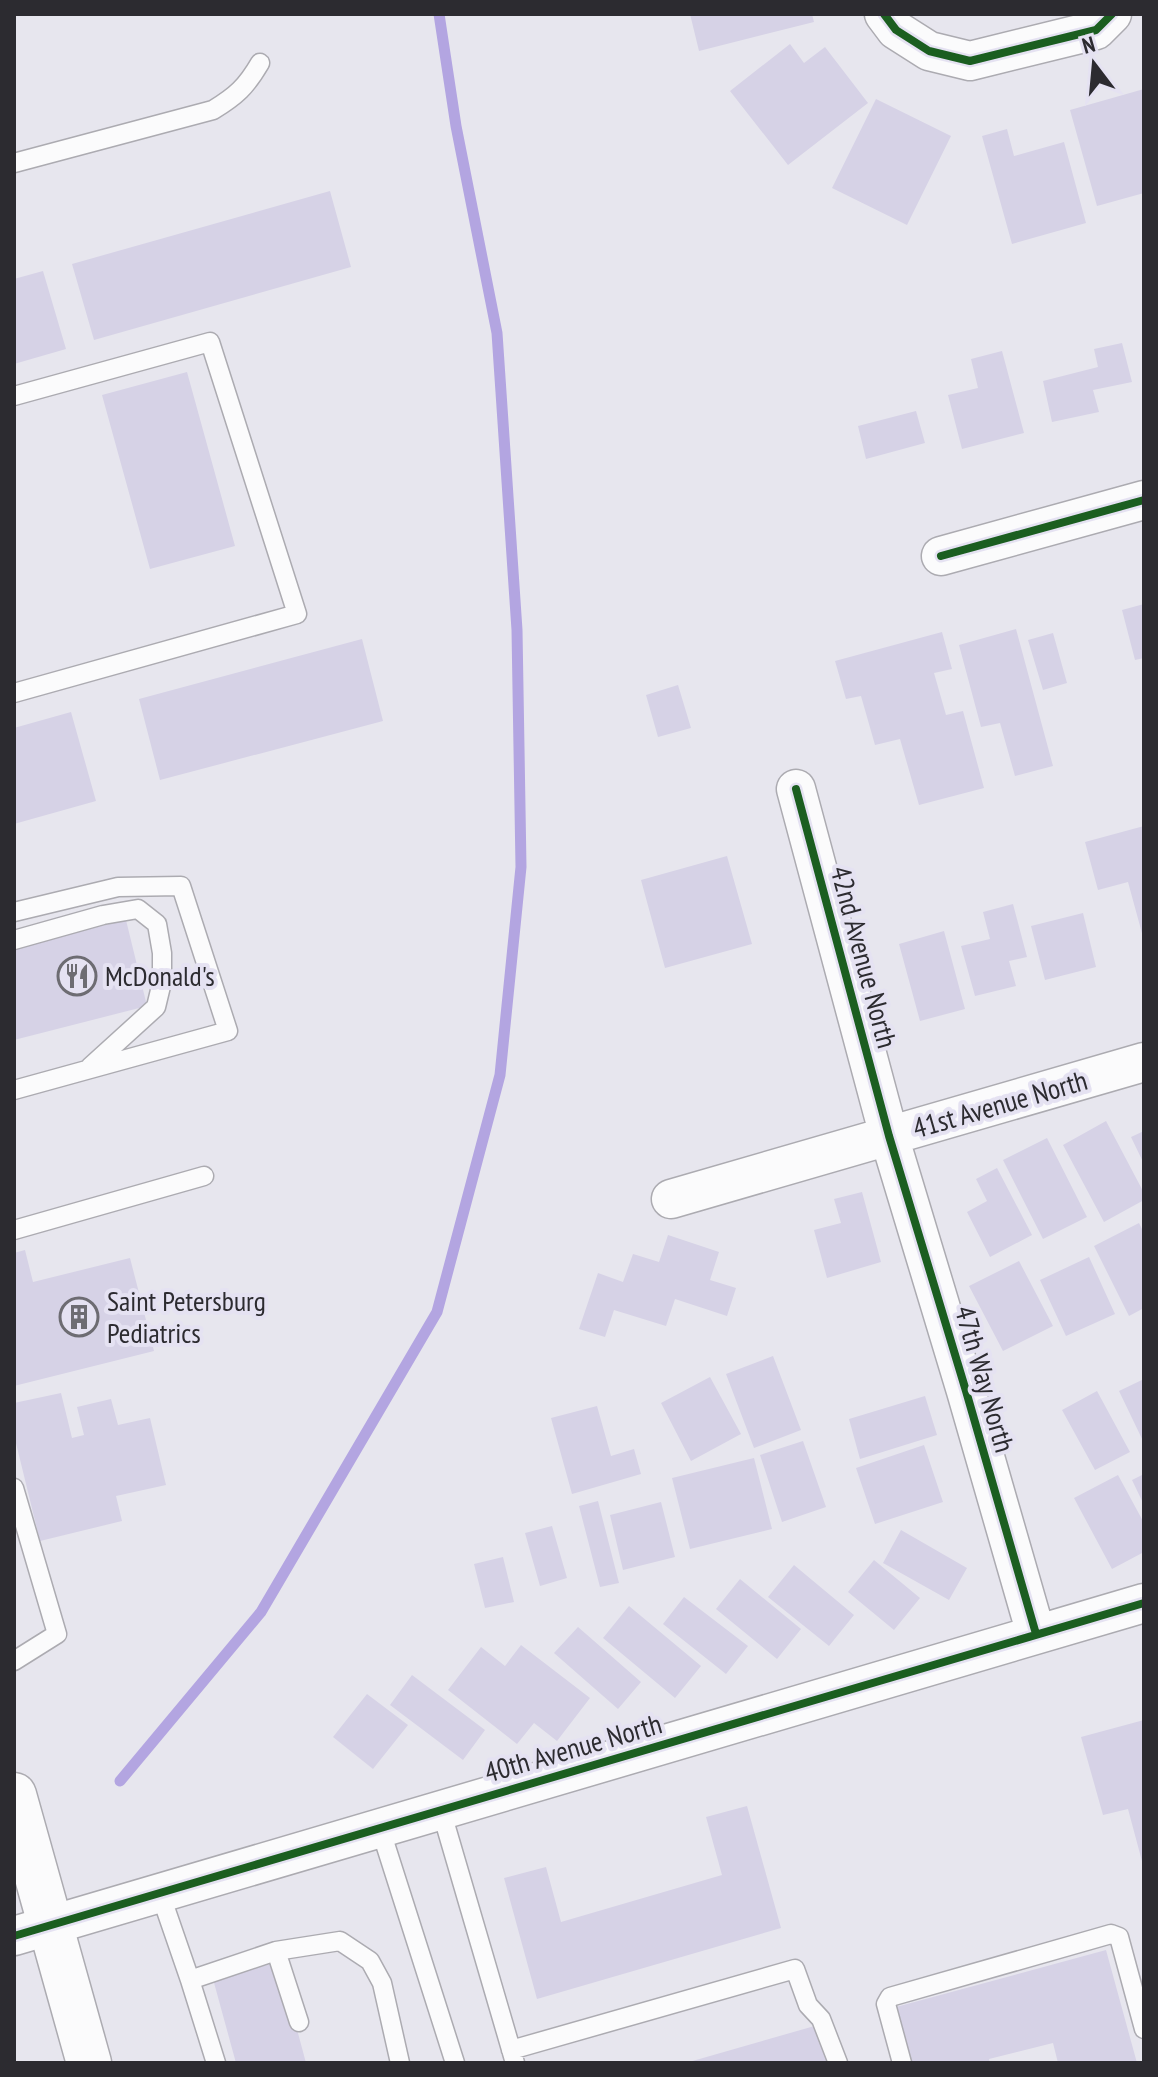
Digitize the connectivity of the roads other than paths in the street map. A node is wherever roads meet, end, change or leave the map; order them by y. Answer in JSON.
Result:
{"nodes":[{"id":1,"x":884,"y":14,"type":"edge"},
{"id":2,"x":1112,"y":14,"type":"edge"},
{"id":3,"x":260,"y":63,"type":"dead end"},
{"id":4,"x":14,"y":163,"type":"edge"},
{"id":5,"x":14,"y":396,"type":"edge"},
{"id":6,"x":1144,"y":500,"type":"edge"},
{"id":7,"x":941,"y":556,"type":"dead end"},
{"id":8,"x":14,"y":693,"type":"edge"},
{"id":9,"x":796,"y":789,"type":"dead end"},
{"id":10,"x":14,"y":912,"type":"edge"},
{"id":11,"x":14,"y":940,"type":"edge"},
{"id":12,"x":1144,"y":1062,"type":"edge"},
{"id":13,"x":88,"y":1069,"type":"junction"},
{"id":14,"x":14,"y":1090,"type":"edge"},
{"id":15,"x":889,"y":1136,"type":"junction"},
{"id":16,"x":204,"y":1176,"type":"dead end"},
{"id":17,"x":671,"y":1199,"type":"dead end"},
{"id":18,"x":14,"y":1230,"type":"edge"},
{"id":19,"x":14,"y":1488,"type":"edge"},
{"id":20,"x":1144,"y":1603,"type":"edge"},
{"id":21,"x":1036,"y":1634,"type":"junction"},
{"id":22,"x":14,"y":1661,"type":"edge"},
{"id":23,"x":14,"y":1795,"type":"edge"},
{"id":24,"x":441,"y":1810,"type":"junction"},
{"id":25,"x":380,"y":1828,"type":"junction"},
{"id":26,"x":160,"y":1893,"type":"junction"},
{"id":27,"x":32,"y":1931,"type":"edge"},
{"id":28,"x":276,"y":1951,"type":"junction"},
{"id":29,"x":190,"y":1980,"type":"junction"},
{"id":30,"x":299,"y":2022,"type":"dead end"},
{"id":31,"x":1144,"y":2029,"type":"edge"},
{"id":32,"x":513,"y":2056,"type":"edge"},
{"id":33,"x":89,"y":2063,"type":"edge"},
{"id":34,"x":216,"y":2063,"type":"edge"},
{"id":35,"x":400,"y":2063,"type":"edge"},
{"id":36,"x":455,"y":2063,"type":"edge"},
{"id":37,"x":838,"y":2063,"type":"edge"},
{"id":38,"x":902,"y":2063,"type":"edge"}],
"edges":[{"from":1,"to":2,"type":"street"},
{"from":3,"to":4,"type":"lane"},
{"from":5,"to":8,"type":"lane"},
{"from":6,"to":7,"type":"street"},
{"from":9,"to":15,"type":"street","name":"42nd Avenue North"},
{"from":10,"to":13,"type":"lane"},
{"from":11,"to":13,"type":"lane"},
{"from":12,"to":15,"type":"street","name":"41st Avenue North"},
{"from":13,"to":14,"type":"lane"},
{"from":15,"to":17,"type":"street","name":"41st Avenue North"},
{"from":15,"to":21,"type":"street","name":"47th Way North"},
{"from":16,"to":18,"type":"lane"},
{"from":19,"to":22,"type":"lane"},
{"from":20,"to":21,"type":"street","name":"40th Avenue North"},
{"from":21,"to":24,"type":"street","name":"40th Avenue North"},
{"from":23,"to":27,"type":"main road"},
{"from":24,"to":25,"type":"street","name":"40th Avenue North"},
{"from":24,"to":32,"type":"lane"},
{"from":25,"to":26,"type":"street","name":"40th Avenue North"},
{"from":25,"to":36,"type":"lane"},
{"from":26,"to":27,"type":"street","name":"40th Avenue North"},
{"from":26,"to":29,"type":"lane"},
{"from":27,"to":33,"type":"main road"},
{"from":28,"to":29,"type":"lane"},
{"from":28,"to":30,"type":"lane"},
{"from":28,"to":35,"type":"lane"},
{"from":29,"to":34,"type":"lane"},
{"from":31,"to":38,"type":"lane"},
{"from":32,"to":37,"type":"lane"}]}
